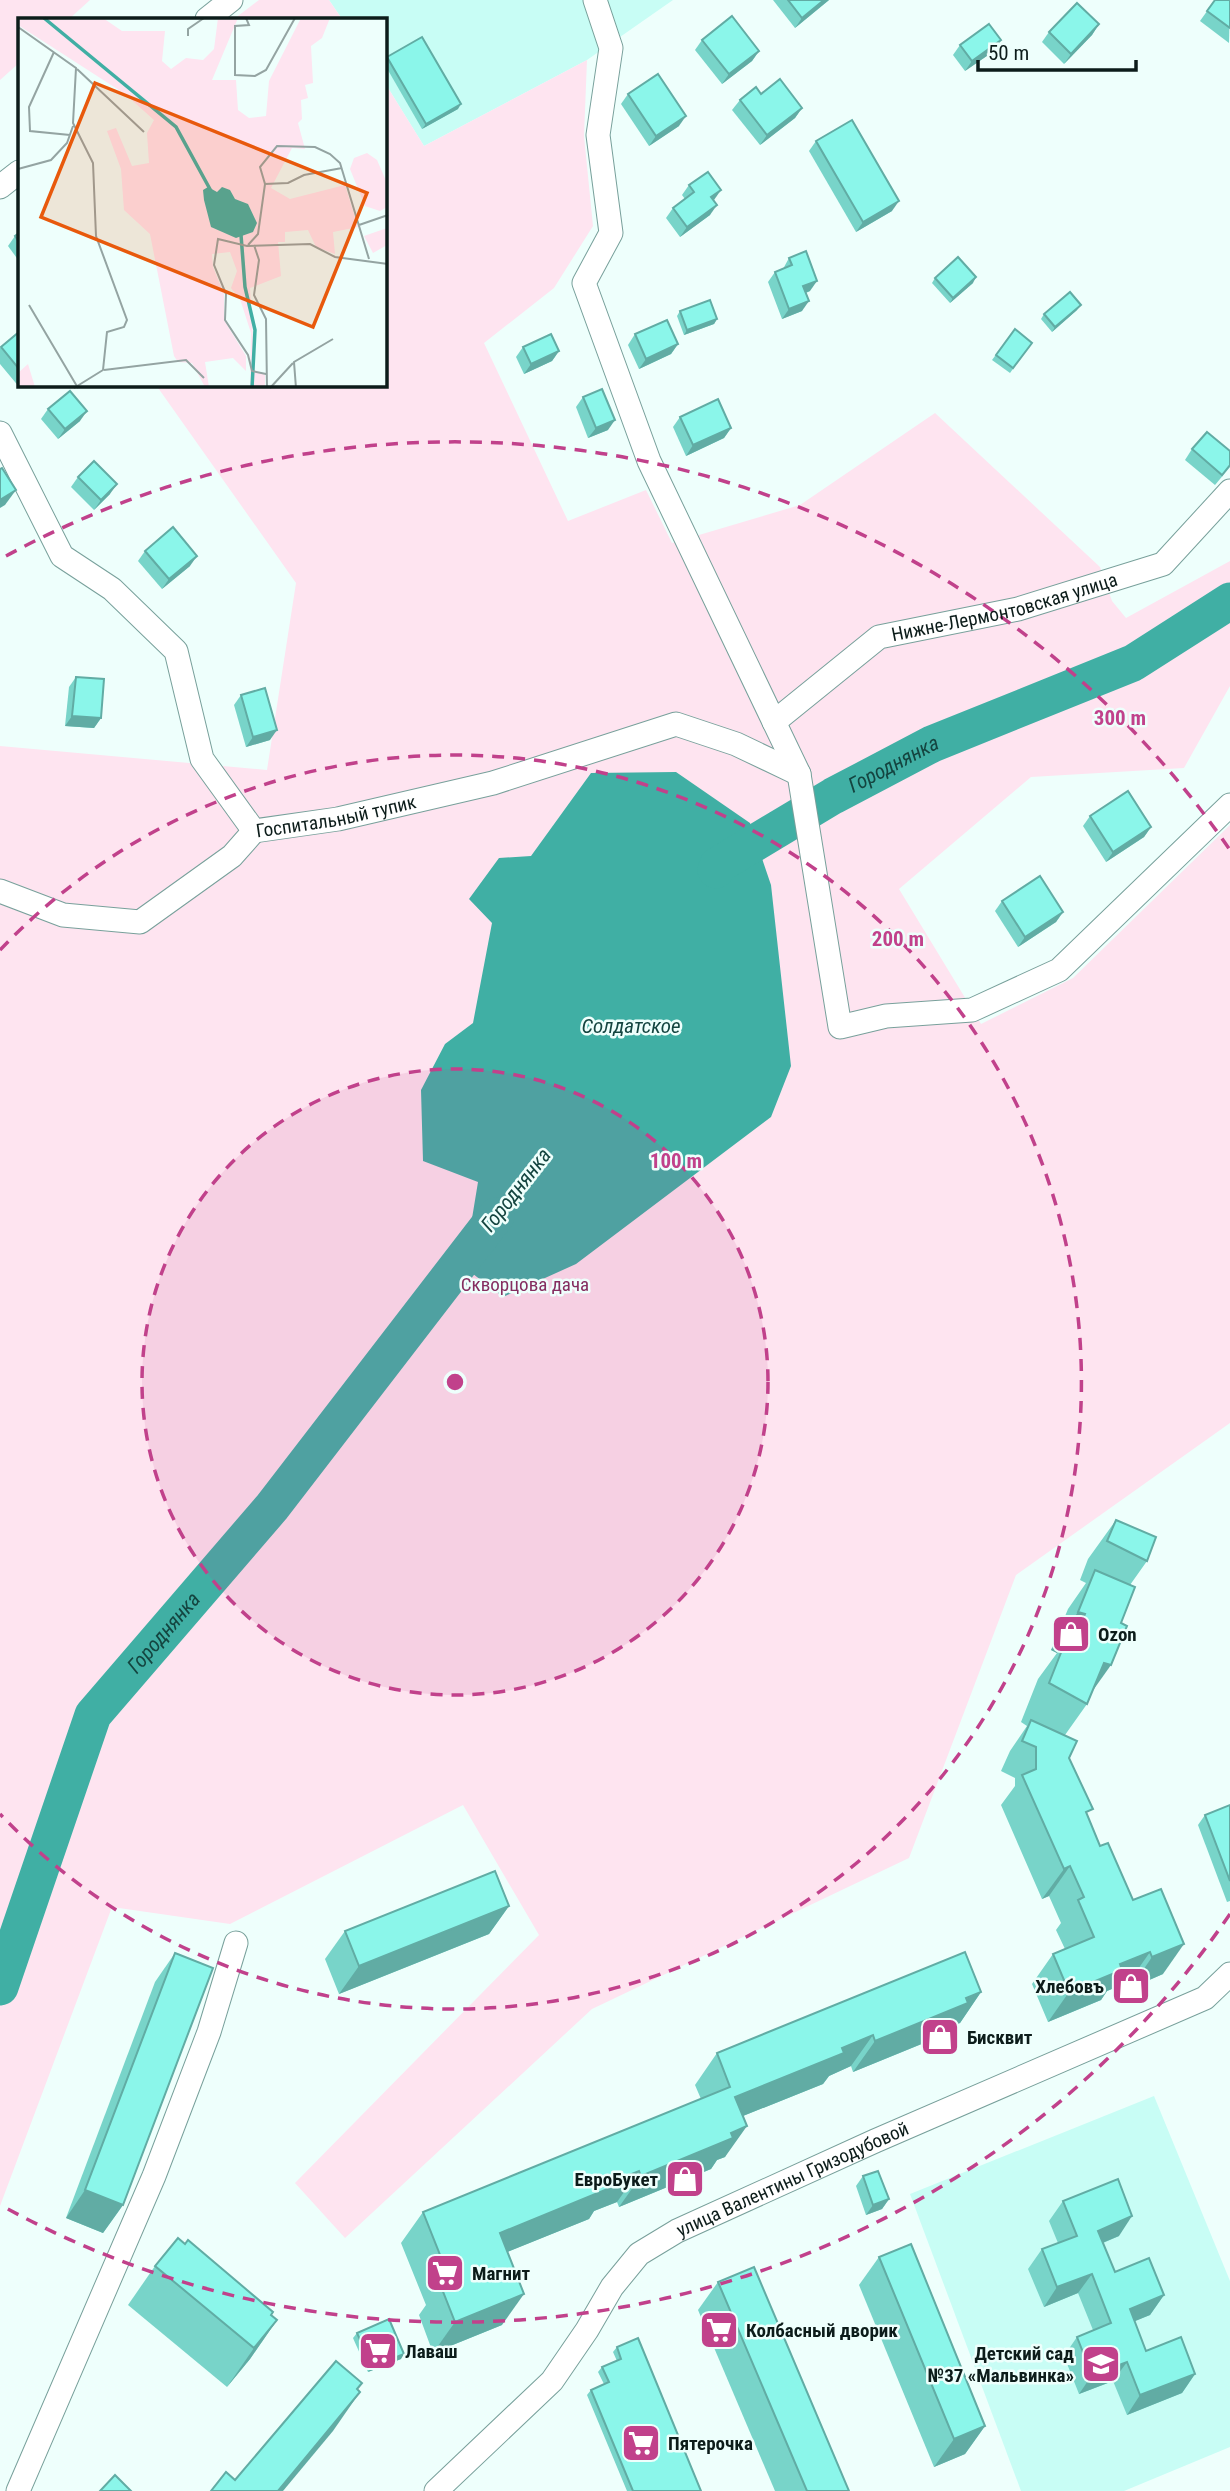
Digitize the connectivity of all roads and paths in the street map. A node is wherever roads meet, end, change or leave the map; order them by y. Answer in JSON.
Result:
{"nodes":[{"id":1,"x":230,"y":0,"type":"edge"},
{"id":2,"x":594,"y":0,"type":"edge"},
{"id":3,"x":208,"y":18,"type":"edge"},
{"id":4,"x":18,"y":173,"type":"edge"},
{"id":5,"x":0,"y":187,"type":"edge"},
{"id":6,"x":0,"y":433,"type":"edge"},
{"id":7,"x":1230,"y":491,"type":"edge"},
{"id":8,"x":774,"y":722,"type":"junction"},
{"id":9,"x":799,"y":774,"type":"junction"},
{"id":10,"x":1230,"y":806,"type":"edge"},
{"id":11,"x":254,"y":831,"type":"junction"},
{"id":12,"x":0,"y":891,"type":"edge"},
{"id":13,"x":236,"y":1943,"type":"dead end"},
{"id":14,"x":1230,"y":1974,"type":"edge"},
{"id":15,"x":18,"y":2491,"type":"edge"},
{"id":16,"x":436,"y":2491,"type":"edge"}],
"edges":[{"from":1,"to":3,"type":"street"},
{"from":2,"to":8,"type":"street"},
{"from":4,"to":5,"type":"street"},
{"from":6,"to":11,"type":"street","name":"Госпитальный тупик"},
{"from":7,"to":8,"type":"street","name":"Нижне-Лермонтовская улица"},
{"from":8,"to":9,"type":"street"},
{"from":9,"to":10,"type":"street"},
{"from":9,"to":11,"type":"street","name":"Госпитальный тупик"},
{"from":11,"to":12,"type":"street"},
{"from":13,"to":15,"type":"street"},
{"from":14,"to":16,"type":"street","name":"улица Валентины Гризодубовой"}]}
